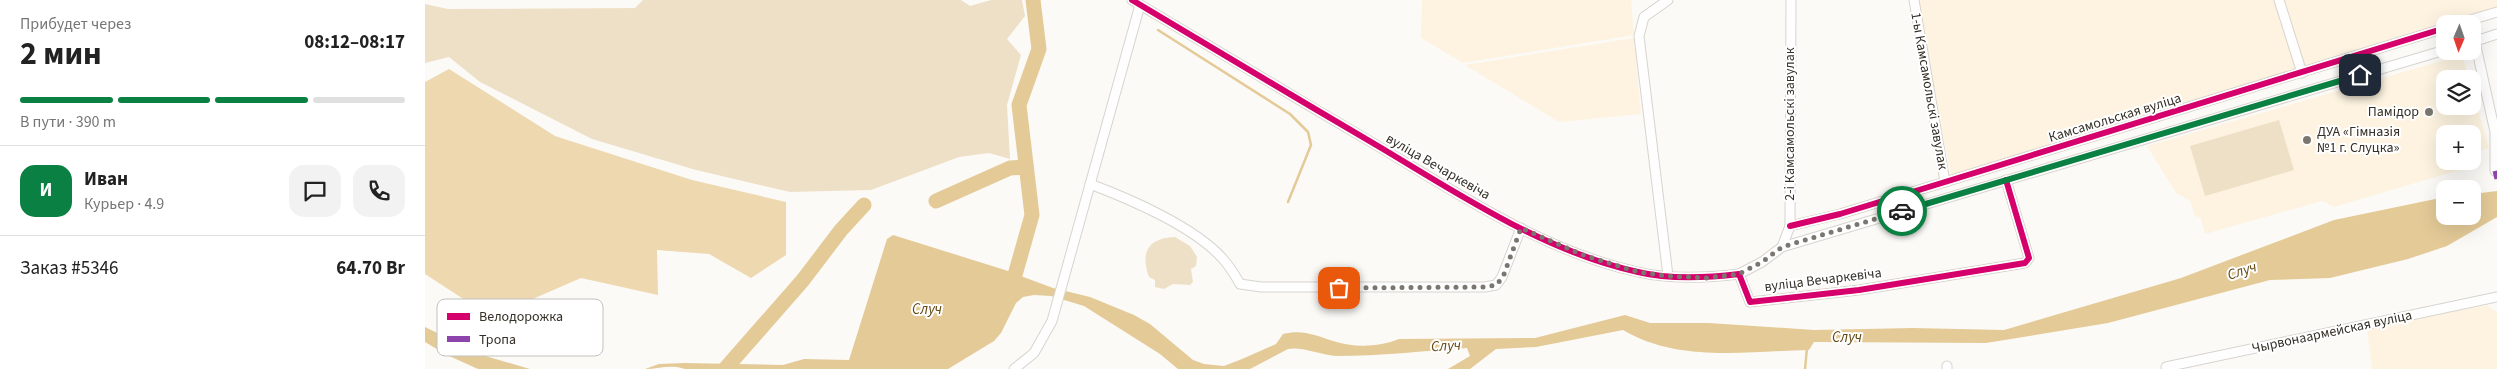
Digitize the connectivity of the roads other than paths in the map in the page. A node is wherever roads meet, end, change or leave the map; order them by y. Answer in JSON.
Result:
{"nodes":[{"id":1,"x":1668,"y":0,"type":"edge"},
{"id":2,"x":1791,"y":0,"type":"edge"},
{"id":3,"x":1914,"y":0,"type":"edge"},
{"id":4,"x":2279,"y":0,"type":"edge"},
{"id":5,"x":1136,"y":2,"type":"edge"},
{"id":6,"x":2497,"y":12,"type":"edge"},
{"id":7,"x":2481,"y":18,"type":"edge"},
{"id":8,"x":2436,"y":31,"type":"edge"},
{"id":9,"x":2497,"y":34,"type":"edge"},
{"id":10,"x":2481,"y":37,"type":"edge"},
{"id":11,"x":2436,"y":53,"type":"edge"},
{"id":12,"x":2478,"y":60,"type":"edge"},
{"id":13,"x":2302,"y":73,"type":"junction"},
{"id":14,"x":2495,"y":171,"type":"dead end"},
{"id":15,"x":2006,"y":180,"type":"junction"},
{"id":16,"x":1945,"y":182,"type":"junction"},
{"id":17,"x":1090,"y":184,"type":"junction"},
{"id":18,"x":1790,"y":226,"type":"junction"},
{"id":19,"x":1521,"y":228,"type":"junction"},
{"id":20,"x":1782,"y":247,"type":"junction"},
{"id":21,"x":1739,"y":274,"type":"junction"},
{"id":22,"x":1667,"y":276,"type":"junction"},
{"id":23,"x":2497,"y":297,"type":"edge"},
{"id":24,"x":2166,"y":367,"type":"dead end"},
{"id":25,"x":1014,"y":369,"type":"edge"}],
"edges":[{"from":1,"to":22,"type":"street"},
{"from":2,"to":18,"type":"street","name":"2-і Камсамольскі завулак"},
{"from":3,"to":16,"type":"street","name":"1-ы Камсамольскі завулак"},
{"from":4,"to":13,"type":"street"},
{"from":5,"to":17,"type":"street"},
{"from":5,"to":19,"type":"street","name":"вуліца Вечаркевіча"},
{"from":6,"to":7,"type":"street"},
{"from":8,"to":13,"type":"street","name":"Камсамольская вуліца"},
{"from":9,"to":10,"type":"street"},
{"from":11,"to":15,"type":"street","name":"Камсамольская вуліца"},
{"from":12,"to":14,"type":"street"},
{"from":13,"to":16,"type":"street","name":"Камсамольская вуліца"},
{"from":15,"to":20,"type":"street","name":"Камсамольская вуліца"},
{"from":15,"to":21,"type":"street","name":"вуліца Вечаркевіча"},
{"from":16,"to":18,"type":"street","name":"Камсамольская вуліца"},
{"from":17,"to":19,"type":"street"},
{"from":17,"to":25,"type":"street"},
{"from":18,"to":20,"type":"street","name":"2-і Камсамольскі завулак"},
{"from":19,"to":22,"type":"street","name":"вуліца Вечаркевіча"},
{"from":20,"to":21,"type":"street"},
{"from":21,"to":22,"type":"street","name":"вуліца Вечаркевіча"},
{"from":23,"to":24,"type":"street","name":"Чырвонаармейская вуліца"}]}
